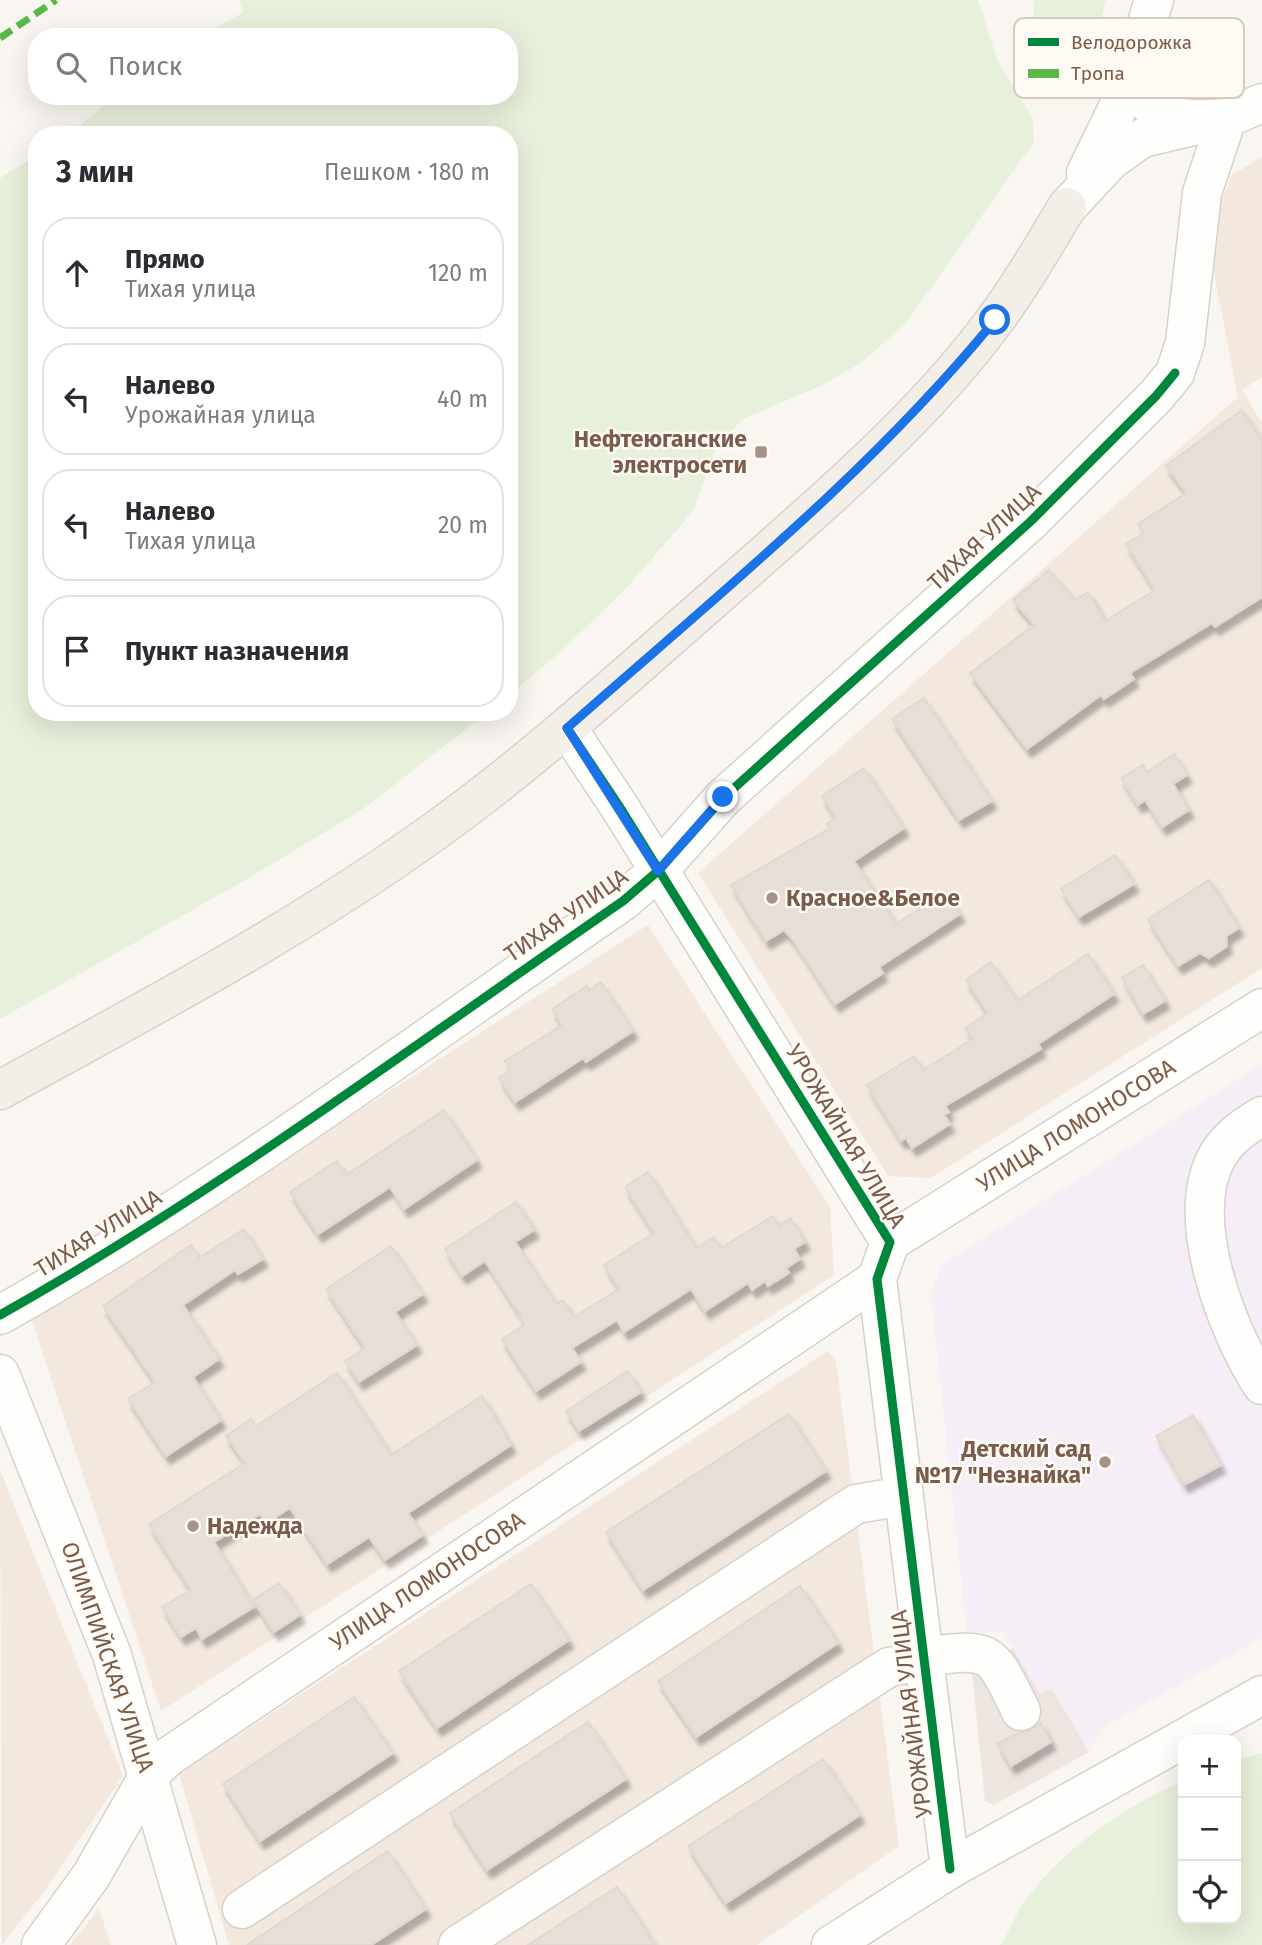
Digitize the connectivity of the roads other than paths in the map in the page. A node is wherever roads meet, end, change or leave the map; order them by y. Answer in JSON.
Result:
{"nodes":[{"id":1,"x":1154,"y":0,"type":"edge"},
{"id":2,"x":1148,"y":18,"type":"edge"},
{"id":3,"x":1121,"y":98,"type":"edge"},
{"id":4,"x":1143,"y":98,"type":"edge"},
{"id":5,"x":1262,"y":103,"type":"edge"},
{"id":6,"x":1227,"y":118,"type":"junction"},
{"id":7,"x":1067,"y":207,"type":"junction"},
{"id":8,"x":567,"y":728,"type":"junction"},
{"id":9,"x":658,"y":871,"type":"junction"},
{"id":10,"x":1262,"y":1007,"type":"edge"},
{"id":11,"x":0,"y":1090,"type":"edge"},
{"id":12,"x":1262,"y":1116,"type":"edge"},
{"id":13,"x":890,"y":1242,"type":"junction"},
{"id":14,"x":877,"y":1279,"type":"junction"},
{"id":15,"x":0,"y":1315,"type":"edge"},
{"id":16,"x":0,"y":1374,"type":"edge"},
{"id":17,"x":1262,"y":1385,"type":"edge"},
{"id":18,"x":904,"y":1496,"type":"junction"},
{"id":19,"x":924,"y":1659,"type":"junction"},
{"id":20,"x":1262,"y":1695,"type":"edge"},
{"id":21,"x":1021,"y":1710,"type":"dead end"},
{"id":22,"x":149,"y":1775,"type":"junction"},
{"id":23,"x":950,"y":1870,"type":"junction"},
{"id":24,"x":242,"y":1909,"type":"dead end"},
{"id":25,"x":41,"y":1945,"type":"edge"},
{"id":26,"x":197,"y":1945,"type":"edge"},
{"id":27,"x":458,"y":1945,"type":"edge"},
{"id":28,"x":831,"y":1945,"type":"edge"}],
"edges":[{"from":1,"to":2,"type":"street"},
{"from":3,"to":7,"type":"street"},
{"from":4,"to":6,"type":"street"},
{"from":5,"to":6,"type":"street"},
{"from":6,"to":7,"type":"street"},
{"from":6,"to":9,"type":"street","name":"ТИХАЯ УЛИЦА"},
{"from":7,"to":8,"type":"main road"},
{"from":8,"to":9,"type":"street","name":"УРОЖАЙНАЯ УЛИЦА"},
{"from":8,"to":11,"type":"main road"},
{"from":9,"to":13,"type":"street","name":"УРОЖАЙНАЯ УЛИЦА"},
{"from":9,"to":15,"type":"street","name":"ТИХАЯ УЛИЦА"},
{"from":10,"to":13,"type":"street","name":"УЛИЦА ЛОМОНОСОВА"},
{"from":12,"to":17,"type":"street"},
{"from":13,"to":14,"type":"street","name":"УРОЖАЙНАЯ УЛИЦА"},
{"from":14,"to":18,"type":"street","name":"УРОЖАЙНАЯ УЛИЦА"},
{"from":14,"to":22,"type":"street","name":"УЛИЦА ЛОМОНОСОВА"},
{"from":16,"to":22,"type":"street","name":"ОЛИМПИЙСКАЯ УЛИЦА"},
{"from":18,"to":19,"type":"street","name":"УРОЖАЙНАЯ УЛИЦА"},
{"from":18,"to":24,"type":"street"},
{"from":19,"to":21,"type":"street"},
{"from":19,"to":23,"type":"street","name":"УРОЖАЙНАЯ УЛИЦА"},
{"from":19,"to":27,"type":"street"},
{"from":20,"to":23,"type":"street"},
{"from":22,"to":25,"type":"street","name":"УЛИЦА ЛОМОНОСОВА"},
{"from":22,"to":26,"type":"street","name":"ОЛИМПИЙСКАЯ УЛИЦА"},
{"from":23,"to":28,"type":"street"}]}
